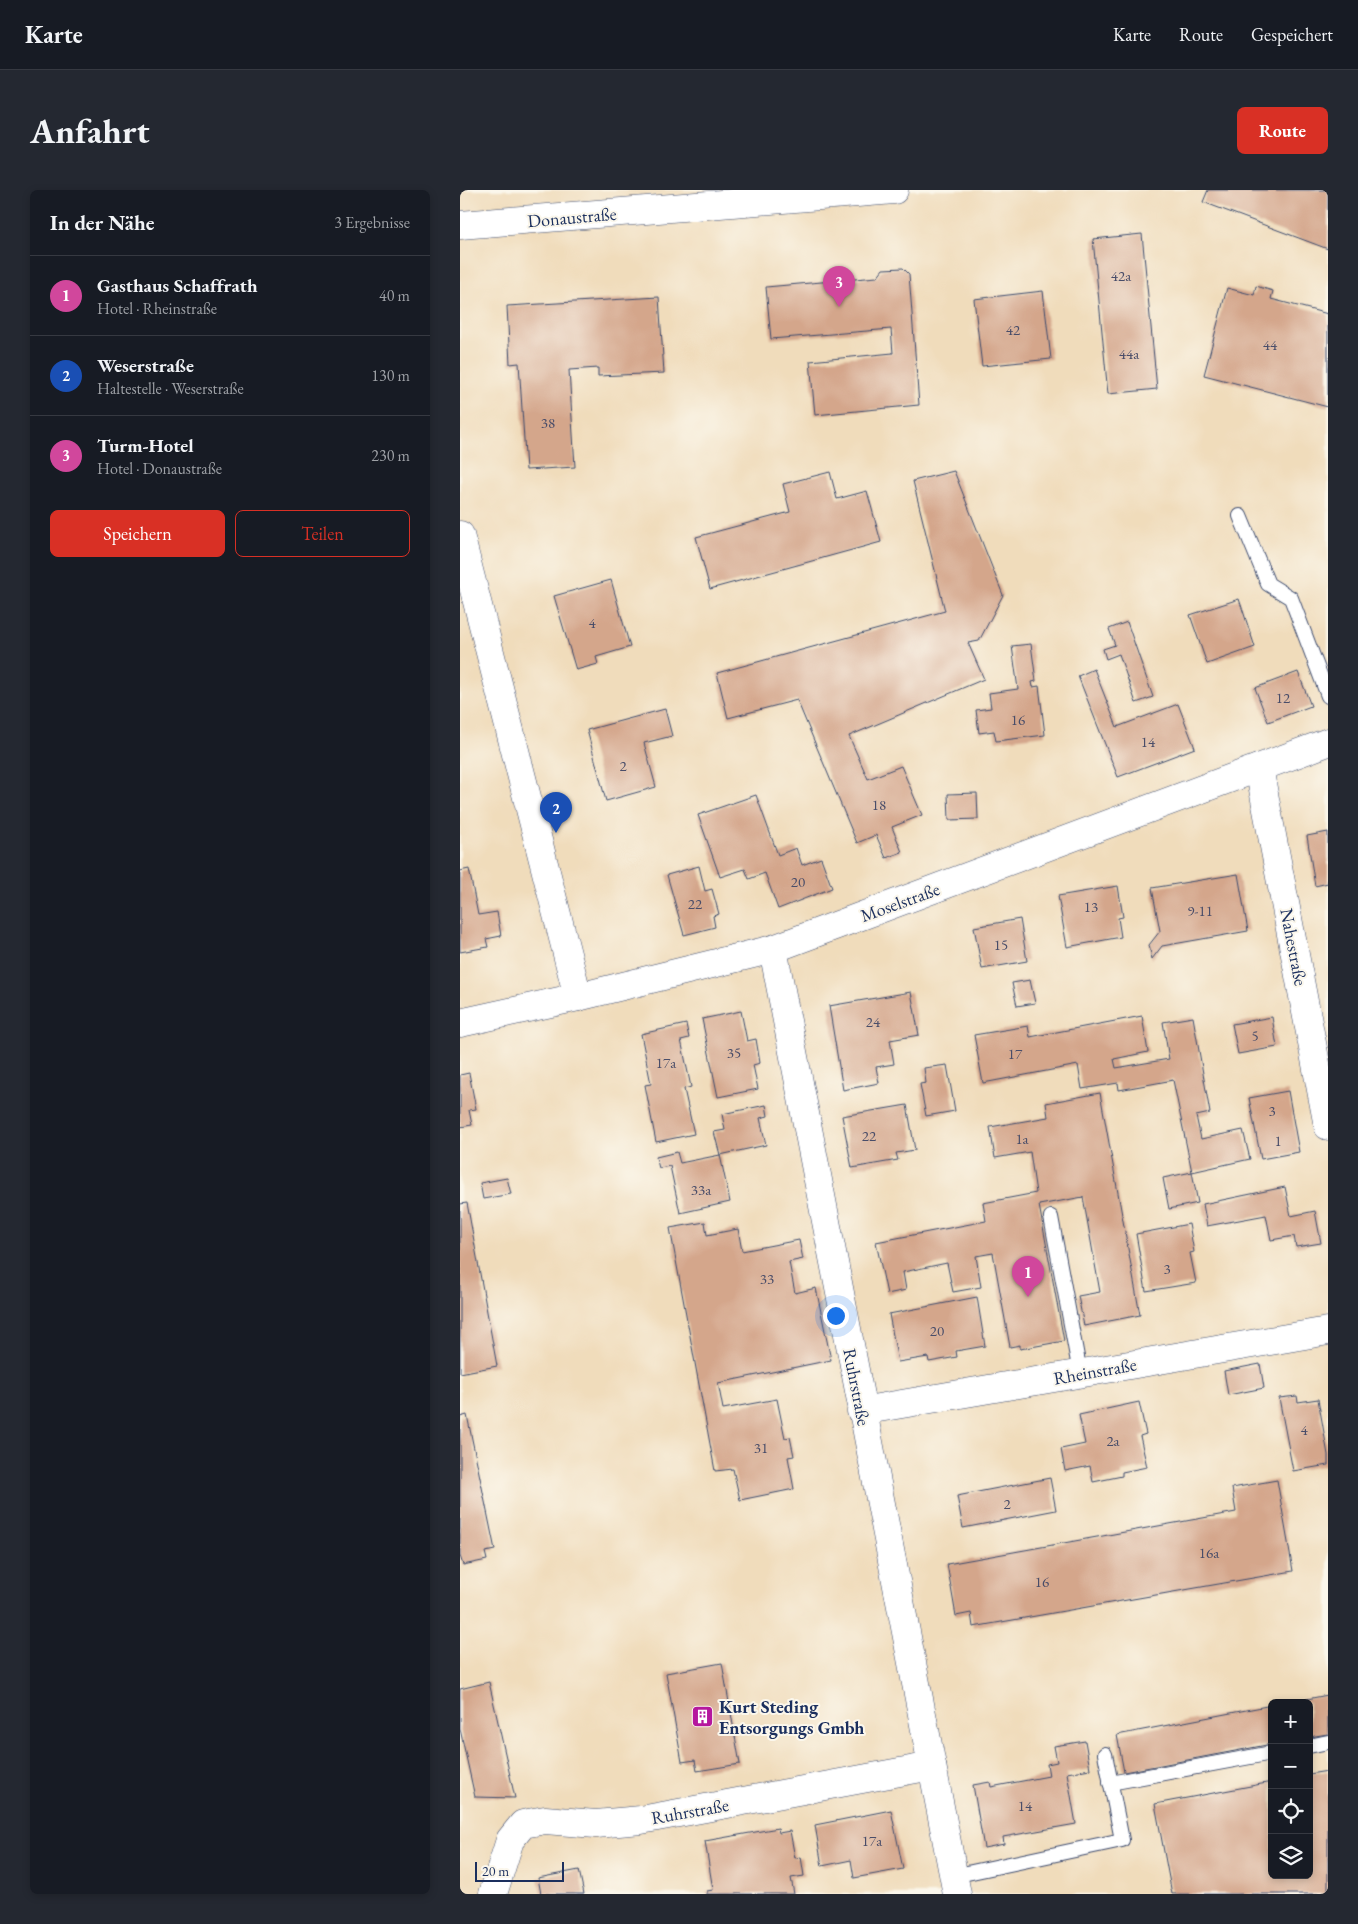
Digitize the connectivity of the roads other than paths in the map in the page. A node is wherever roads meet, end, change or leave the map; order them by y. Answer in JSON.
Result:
{"nodes":[{"id":1,"x":894,"y":190,"type":"edge"},
{"id":2,"x":460,"y":225,"type":"edge"},
{"id":3,"x":1240,"y":516,"type":"dead end"},
{"id":4,"x":460,"y":535,"type":"edge"},
{"id":5,"x":1328,"y":696,"type":"edge"},
{"id":6,"x":1328,"y":742,"type":"edge"},
{"id":7,"x":1259,"y":768,"type":"junction"},
{"id":8,"x":773,"y":949,"type":"junction"},
{"id":9,"x":578,"y":997,"type":"junction"},
{"id":10,"x":460,"y":1023,"type":"edge"},
{"id":11,"x":1328,"y":1126,"type":"edge"},
{"id":12,"x":1051,"y":1218,"type":"dead end"},
{"id":13,"x":1328,"y":1330,"type":"edge"},
{"id":14,"x":1080,"y":1373,"type":"junction"},
{"id":15,"x":862,"y":1411,"type":"junction"},
{"id":16,"x":1328,"y":1742,"type":"edge"},
{"id":17,"x":1313,"y":1745,"type":"edge"},
{"id":18,"x":1105,"y":1754,"type":"dead end"},
{"id":19,"x":1268,"y":1754,"type":"edge"},
{"id":20,"x":932,"y":1766,"type":"junction"},
{"id":21,"x":1110,"y":1783,"type":"junction"},
{"id":22,"x":955,"y":1885,"type":"edge"},
{"id":23,"x":493,"y":1894,"type":"edge"}],
"edges":[{"from":1,"to":2,"type":"street","name":"Donaustraße"},
{"from":3,"to":5,"type":"lane"},
{"from":4,"to":9,"type":"street"},
{"from":6,"to":7,"type":"street","name":"Moselstraße"},
{"from":7,"to":8,"type":"street","name":"Moselstraße"},
{"from":7,"to":11,"type":"street","name":"Nahestraße"},
{"from":8,"to":9,"type":"street","name":"Moselstraße"},
{"from":8,"to":15,"type":"street","name":"Ruhrstraße"},
{"from":9,"to":10,"type":"street","name":"Moselstraße"},
{"from":12,"to":14,"type":"lane"},
{"from":13,"to":14,"type":"street","name":"Rheinstraße"},
{"from":14,"to":15,"type":"street","name":"Rheinstraße"},
{"from":15,"to":20,"type":"street","name":"Ruhrstraße"},
{"from":16,"to":17,"type":"lane"},
{"from":18,"to":21,"type":"lane"},
{"from":19,"to":21,"type":"lane"},
{"from":20,"to":22,"type":"street","name":"Ruhrstraße"},
{"from":20,"to":23,"type":"street","name":"Ruhrstraße"},
{"from":21,"to":22,"type":"lane"}]}
